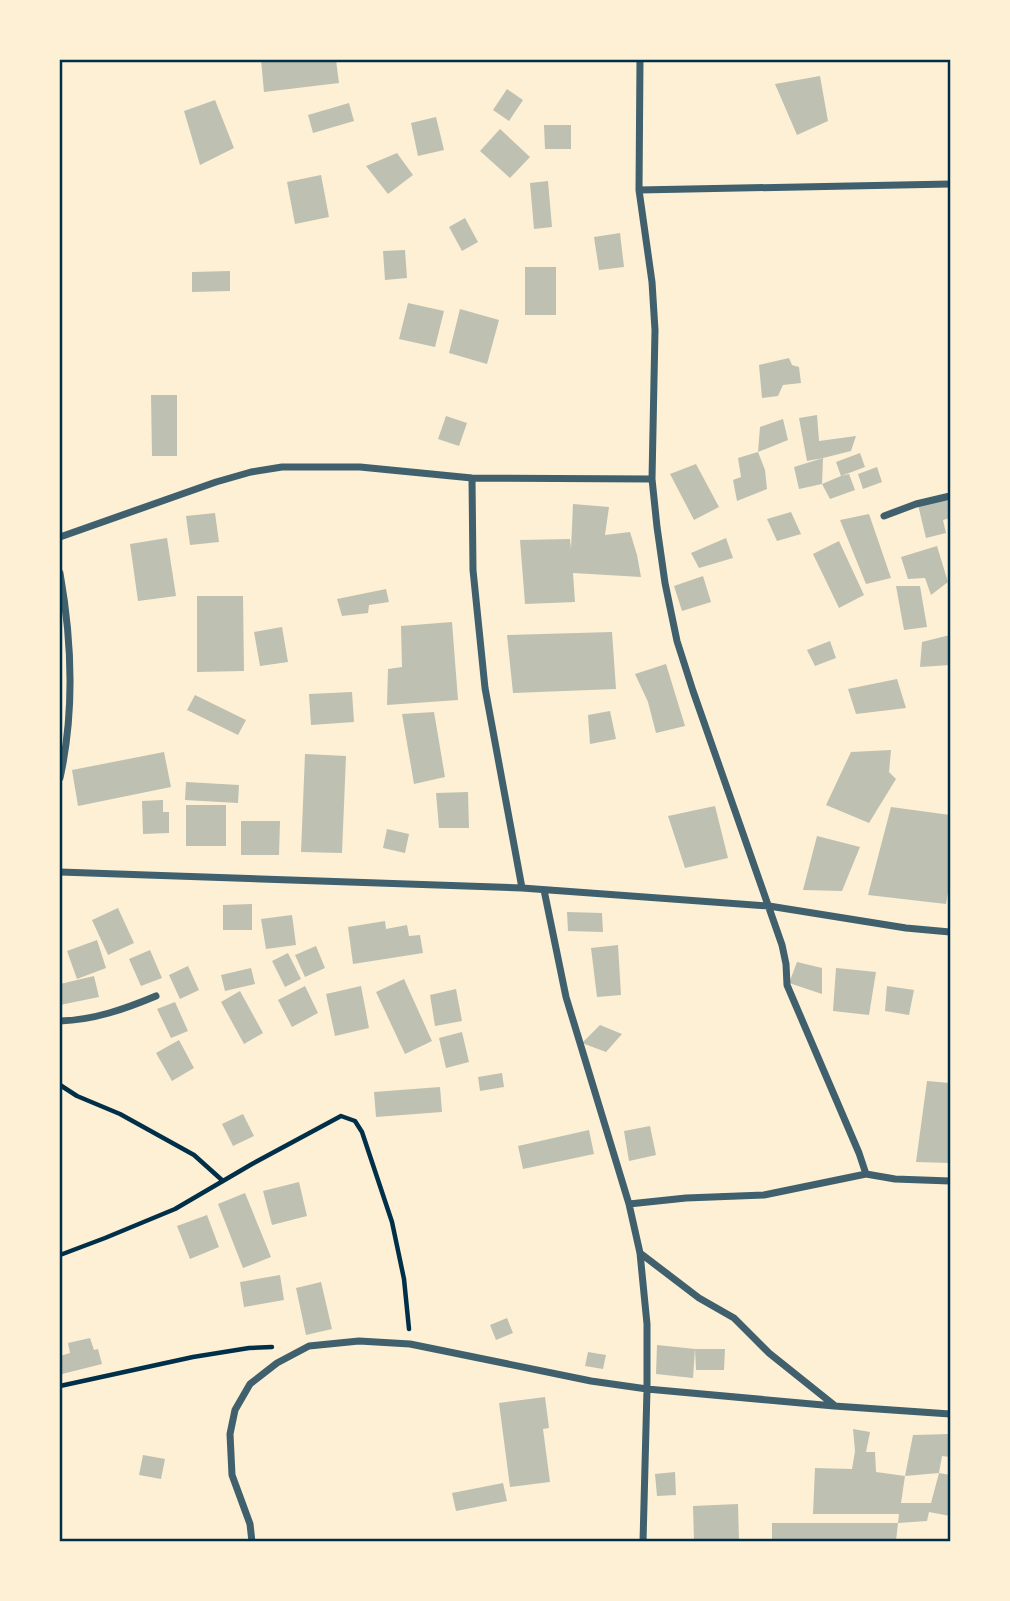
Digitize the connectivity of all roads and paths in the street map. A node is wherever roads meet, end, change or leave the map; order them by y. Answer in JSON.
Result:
{"nodes":[{"id":1,"x":640,"y":60,"type":"edge"},
{"id":2,"x":950,"y":184,"type":"edge"},
{"id":3,"x":639,"y":190,"type":"junction"},
{"id":4,"x":472,"y":478,"type":"junction"},
{"id":5,"x":652,"y":479,"type":"junction"},
{"id":6,"x":950,"y":496,"type":"edge"},
{"id":7,"x":884,"y":516,"type":"dead end"},
{"id":8,"x":60,"y":537,"type":"edge"},
{"id":9,"x":60,"y":573,"type":"edge"},
{"id":10,"x":60,"y":778,"type":"edge"},
{"id":11,"x":60,"y":872,"type":"edge"},
{"id":12,"x":522,"y":888,"type":"junction"},
{"id":13,"x":544,"y":890,"type":"junction"},
{"id":14,"x":769,"y":906,"type":"junction"},
{"id":15,"x":950,"y":932,"type":"edge"},
{"id":16,"x":156,"y":996,"type":"dead end"},
{"id":17,"x":60,"y":1021,"type":"edge"},
{"id":18,"x":60,"y":1084,"type":"edge"},
{"id":19,"x":866,"y":1174,"type":"junction"},
{"id":20,"x":223,"y":1181,"type":"junction"},
{"id":21,"x":950,"y":1181,"type":"edge"},
{"id":22,"x":629,"y":1204,"type":"junction"},
{"id":23,"x":640,"y":1254,"type":"junction"},
{"id":24,"x":60,"y":1255,"type":"edge"},
{"id":25,"x":410,"y":1344,"type":"junction"},
{"id":26,"x":273,"y":1347,"type":"dead end"},
{"id":27,"x":60,"y":1386,"type":"edge"},
{"id":28,"x":648,"y":1389,"type":"junction"},
{"id":29,"x":834,"y":1406,"type":"junction"},
{"id":30,"x":950,"y":1414,"type":"edge"},
{"id":31,"x":252,"y":1542,"type":"edge"},
{"id":32,"x":643,"y":1542,"type":"edge"}],
"edges":[{"from":1,"to":3,"type":"street"},
{"from":2,"to":3,"type":"street"},
{"from":3,"to":5,"type":"street"},
{"from":4,"to":5,"type":"street"},
{"from":4,"to":8,"type":"street"},
{"from":4,"to":12,"type":"street"},
{"from":5,"to":14,"type":"street"},
{"from":6,"to":7,"type":"street"},
{"from":9,"to":10,"type":"street"},
{"from":11,"to":12,"type":"street"},
{"from":12,"to":13,"type":"street"},
{"from":13,"to":14,"type":"street"},
{"from":13,"to":22,"type":"street"},
{"from":14,"to":15,"type":"street"},
{"from":14,"to":19,"type":"street"},
{"from":16,"to":17,"type":"street"},
{"from":18,"to":20,"type":"path"},
{"from":19,"to":21,"type":"street"},
{"from":19,"to":22,"type":"street"},
{"from":20,"to":24,"type":"path"},
{"from":20,"to":25,"type":"path"},
{"from":22,"to":23,"type":"street"},
{"from":23,"to":28,"type":"street"},
{"from":23,"to":29,"type":"street"},
{"from":25,"to":28,"type":"street"},
{"from":25,"to":31,"type":"street"},
{"from":26,"to":27,"type":"path"},
{"from":28,"to":29,"type":"street"},
{"from":28,"to":32,"type":"street"},
{"from":29,"to":30,"type":"street"}]}
